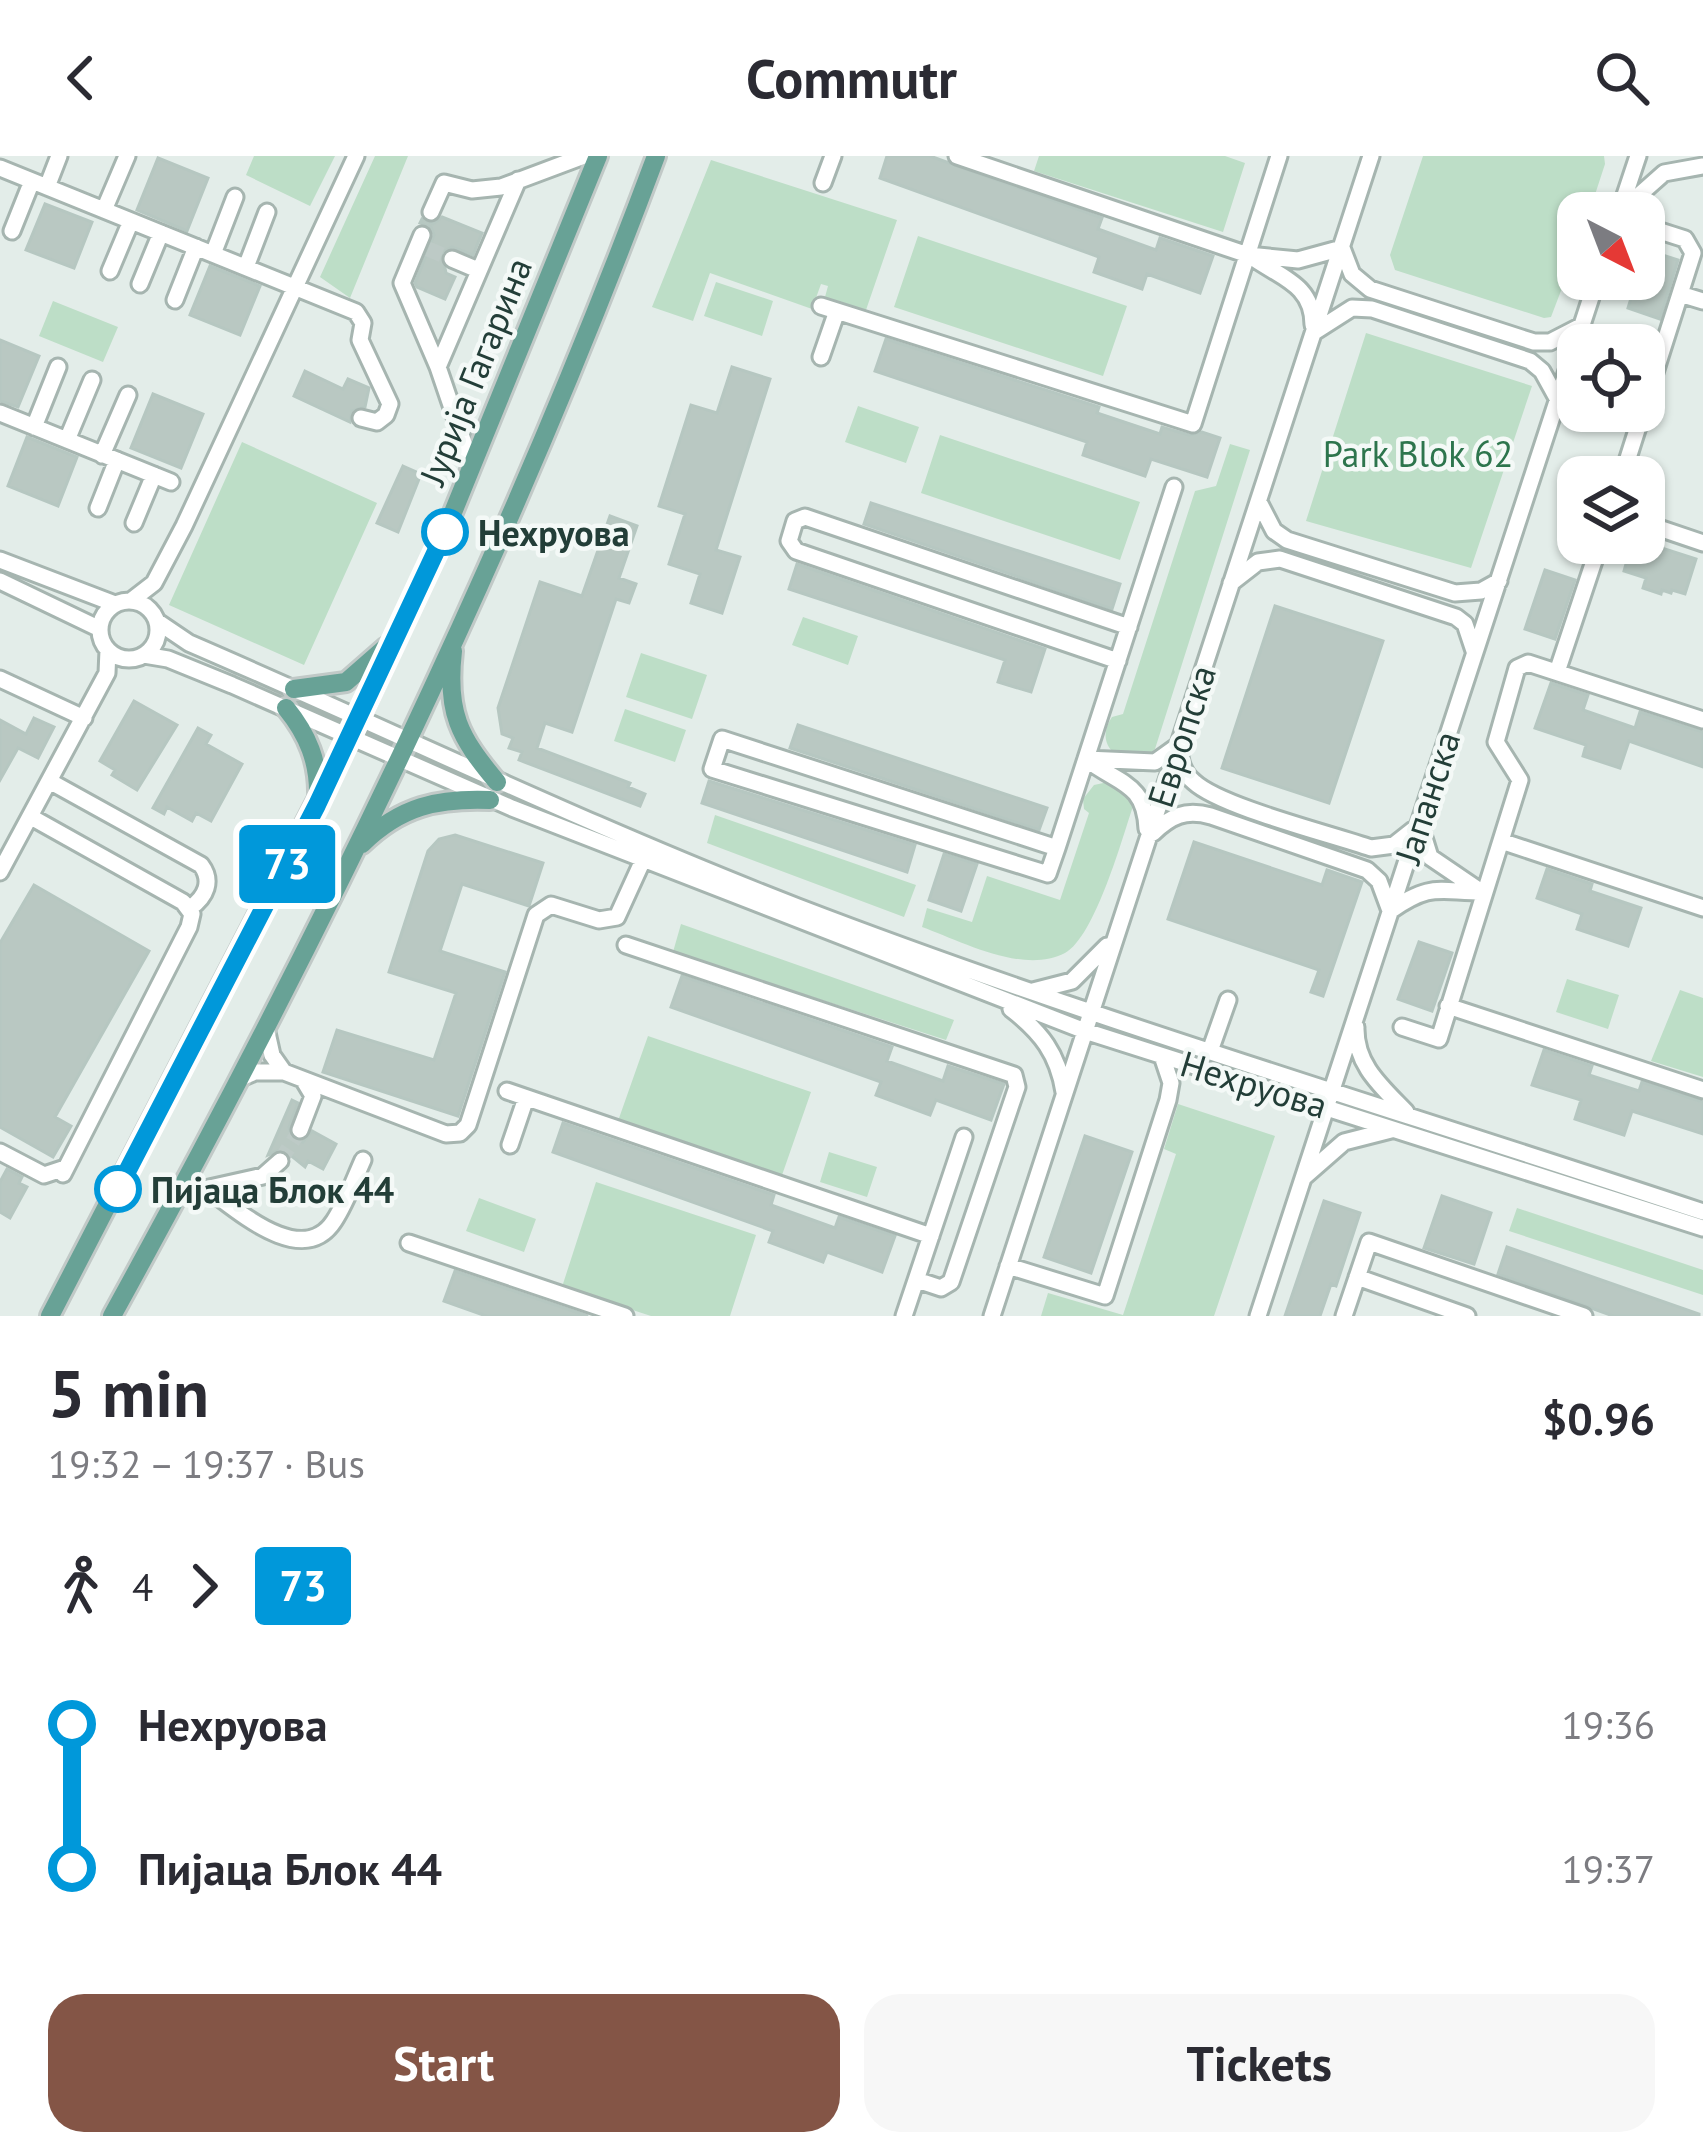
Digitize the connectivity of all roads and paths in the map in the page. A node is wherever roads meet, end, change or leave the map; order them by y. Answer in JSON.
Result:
{"nodes":[{"id":1,"x":59,"y":156,"type":"edge"},
{"id":2,"x":127,"y":156,"type":"edge"},
{"id":3,"x":356,"y":156,"type":"edge"},
{"id":4,"x":656,"y":156,"type":"edge"},
{"id":5,"x":833,"y":156,"type":"edge"},
{"id":6,"x":957,"y":156,"type":"edge"},
{"id":7,"x":1280,"y":156,"type":"edge"},
{"id":8,"x":1372,"y":156,"type":"edge"},
{"id":9,"x":1638,"y":156,"type":"edge"},
{"id":10,"x":1685,"y":156,"type":"edge"},
{"id":11,"x":592,"y":157,"type":"edge"},
{"id":12,"x":1703,"y":164,"type":"edge"},
{"id":13,"x":0,"y":168,"type":"edge"},
{"id":14,"x":518,"y":180,"type":"junction"},
{"id":15,"x":823,"y":183,"type":"dead end"},
{"id":16,"x":39,"y":184,"type":"junction"},
{"id":17,"x":1627,"y":192,"type":"edge"},
{"id":18,"x":1643,"y":192,"type":"edge"},
{"id":19,"x":235,"y":197,"type":"dead end"},
{"id":20,"x":104,"y":210,"type":"junction"},
{"id":21,"x":267,"y":212,"type":"dead end"},
{"id":22,"x":431,"y":212,"type":"dead end"},
{"id":23,"x":131,"y":221,"type":"junction"},
{"id":24,"x":12,"y":231,"type":"dead end"},
{"id":25,"x":160,"y":233,"type":"junction"},
{"id":26,"x":1665,"y":233,"type":"edge"},
{"id":27,"x":422,"y":243,"type":"dead end"},
{"id":28,"x":1342,"y":248,"type":"junction"},
{"id":29,"x":205,"y":250,"type":"junction"},
{"id":30,"x":1248,"y":255,"type":"junction"},
{"id":31,"x":452,"y":259,"type":"tunnel mouth"},
{"id":32,"x":245,"y":267,"type":"junction"},
{"id":33,"x":478,"y":270,"type":"junction"},
{"id":34,"x":110,"y":271,"type":"dead end"},
{"id":35,"x":140,"y":284,"type":"dead end"},
{"id":36,"x":297,"y":287,"type":"junction"},
{"id":37,"x":1681,"y":294,"type":"junction"},
{"id":38,"x":175,"y":299,"type":"dead end"},
{"id":39,"x":1703,"y":301,"type":"edge"},
{"id":40,"x":1313,"y":334,"type":"junction"},
{"id":41,"x":1665,"y":337,"type":"edge"},
{"id":42,"x":1557,"y":339,"type":"edge"},
{"id":43,"x":821,"y":357,"type":"dead end"},
{"id":44,"x":438,"y":367,"type":"junction"},
{"id":45,"x":58,"y":368,"type":"dead end"},
{"id":46,"x":92,"y":380,"type":"dead end"},
{"id":47,"x":128,"y":395,"type":"dead end"},
{"id":48,"x":1557,"y":398,"type":"edge"},
{"id":49,"x":1557,"y":403,"type":"edge"},
{"id":50,"x":0,"y":413,"type":"edge"},
{"id":51,"x":361,"y":418,"type":"dead end"},
{"id":52,"x":34,"y":427,"type":"junction"},
{"id":53,"x":67,"y":440,"type":"junction"},
{"id":54,"x":110,"y":458,"type":"junction"},
{"id":55,"x":476,"y":458,"type":"junction"},
{"id":56,"x":154,"y":475,"type":"junction"},
{"id":57,"x":171,"y":482,"type":"dead end"},
{"id":58,"x":1174,"y":488,"type":"dead end"},
{"id":59,"x":1259,"y":502,"type":"junction"},
{"id":60,"x":98,"y":508,"type":"dead end"},
{"id":61,"x":134,"y":523,"type":"dead end"},
{"id":62,"x":1665,"y":530,"type":"edge"},
{"id":63,"x":1703,"y":543,"type":"edge"},
{"id":64,"x":0,"y":560,"type":"edge"},
{"id":65,"x":1593,"y":564,"type":"edge"},
{"id":66,"x":0,"y":581,"type":"edge"},
{"id":67,"x":1498,"y":581,"type":"junction"},
{"id":68,"x":154,"y":583,"type":"junction"},
{"id":69,"x":1232,"y":583,"type":"junction"},
{"id":70,"x":124,"y":602,"type":"junction"},
{"id":71,"x":155,"y":616,"type":"junction"},
{"id":72,"x":406,"y":618,"type":"junction"},
{"id":73,"x":1129,"y":627,"type":"junction"},
{"id":74,"x":100,"y":629,"type":"junction"},
{"id":75,"x":455,"y":637,"type":"junction"},
{"id":76,"x":108,"y":650,"type":"junction"},
{"id":77,"x":1474,"y":654,"type":"junction"},
{"id":78,"x":136,"y":657,"type":"junction"},
{"id":79,"x":1118,"y":661,"type":"junction"},
{"id":80,"x":1557,"y":672,"type":"junction"},
{"id":81,"x":107,"y":673,"type":"junction"},
{"id":82,"x":0,"y":679,"type":"edge"},
{"id":83,"x":294,"y":689,"type":"junction"},
{"id":84,"x":286,"y":708,"type":"junction"},
{"id":85,"x":84,"y":718,"type":"junction"},
{"id":86,"x":359,"y":718,"type":"junction"},
{"id":87,"x":1703,"y":720,"type":"edge"},
{"id":88,"x":350,"y":738,"type":"junction"},
{"id":89,"x":407,"y":742,"type":"junction"},
{"id":90,"x":1179,"y":746,"type":"junction"},
{"id":91,"x":1086,"y":759,"type":"junction"},
{"id":92,"x":398,"y":760,"type":"junction"},
{"id":93,"x":51,"y":782,"type":"junction"},
{"id":94,"x":494,"y":791,"type":"junction"},
{"id":95,"x":317,"y":805,"type":"junction"},
{"id":96,"x":31,"y":817,"type":"junction"},
{"id":97,"x":1419,"y":822,"type":"junction"},
{"id":98,"x":1148,"y":838,"type":"junction"},
{"id":99,"x":1501,"y":841,"type":"junction"},
{"id":100,"x":1057,"y":848,"type":"junction"},
{"id":101,"x":354,"y":851,"type":"junction"},
{"id":102,"x":643,"y":860,"type":"junction"},
{"id":103,"x":0,"y":872,"type":"edge"},
{"id":104,"x":1482,"y":891,"type":"junction"},
{"id":105,"x":190,"y":908,"type":"junction"},
{"id":106,"x":1703,"y":908,"type":"edge"},
{"id":107,"x":1390,"y":911,"type":"junction"},
{"id":108,"x":1118,"y":928,"type":"junction"},
{"id":109,"x":626,"y":945,"type":"dead end"},
{"id":110,"x":1030,"y":992,"type":"junction"},
{"id":111,"x":994,"y":997,"type":"junction"},
{"id":112,"x":1232,"y":1001,"type":"dead end"},
{"id":113,"x":1448,"y":1006,"type":"junction"},
{"id":114,"x":1091,"y":1013,"type":"junction"},
{"id":115,"x":1357,"y":1013,"type":"junction"},
{"id":116,"x":1402,"y":1027,"type":"dead end"},
{"id":117,"x":266,"y":1028,"type":"junction"},
{"id":118,"x":1085,"y":1031,"type":"junction"},
{"id":119,"x":1214,"y":1052,"type":"junction"},
{"id":120,"x":1162,"y":1056,"type":"junction"},
{"id":121,"x":1198,"y":1067,"type":"junction"},
{"id":122,"x":284,"y":1072,"type":"junction"},
{"id":123,"x":239,"y":1078,"type":"junction"},
{"id":124,"x":304,"y":1081,"type":"junction"},
{"id":125,"x":1703,"y":1090,"type":"edge"},
{"id":126,"x":507,"y":1091,"type":"dead end"},
{"id":127,"x":1064,"y":1094,"type":"junction"},
{"id":128,"x":1329,"y":1097,"type":"junction"},
{"id":129,"x":526,"y":1098,"type":"junction"},
{"id":130,"x":1168,"y":1100,"type":"junction"},
{"id":131,"x":1406,"y":1122,"type":"junction"},
{"id":132,"x":300,"y":1130,"type":"tunnel mouth"},
{"id":133,"x":964,"y":1137,"type":"dead end"},
{"id":134,"x":510,"y":1145,"type":"dead end"},
{"id":135,"x":0,"y":1152,"type":"edge"},
{"id":136,"x":363,"y":1160,"type":"dead end"},
{"id":137,"x":280,"y":1161,"type":"tunnel mouth"},
{"id":138,"x":1302,"y":1179,"type":"junction"},
{"id":139,"x":208,"y":1190,"type":"junction"},
{"id":140,"x":178,"y":1195,"type":"junction"},
{"id":141,"x":1703,"y":1213,"type":"edge"},
{"id":142,"x":1703,"y":1228,"type":"edge"},
{"id":143,"x":932,"y":1236,"type":"junction"},
{"id":144,"x":409,"y":1243,"type":"dead end"},
{"id":145,"x":1008,"y":1266,"type":"junction"},
{"id":146,"x":1357,"y":1277,"type":"junction"},
{"id":147,"x":917,"y":1280,"type":"junction"},
{"id":148,"x":50,"y":1316,"type":"edge"},
{"id":149,"x":112,"y":1316,"type":"edge"},
{"id":150,"x":625,"y":1316,"type":"edge"},
{"id":151,"x":904,"y":1316,"type":"edge"},
{"id":152,"x":992,"y":1316,"type":"edge"},
{"id":153,"x":1258,"y":1316,"type":"edge"},
{"id":154,"x":1344,"y":1316,"type":"edge"},
{"id":155,"x":1467,"y":1316,"type":"edge"},
{"id":156,"x":1584,"y":1316,"type":"edge"}],
"edges":[{"from":1,"to":16,"type":"street"},
{"from":2,"to":20,"type":"street"},
{"from":3,"to":36,"type":"street"},
{"from":4,"to":75,"type":"main road"},
{"from":5,"to":15,"type":"street"},
{"from":6,"to":30,"type":"street"},
{"from":7,"to":30,"type":"street"},
{"from":8,"to":28,"type":"street","name":"Европска"},
{"from":9,"to":17,"type":"street"},
{"from":10,"to":12,"type":"street"},
{"from":11,"to":14,"type":"street"},
{"from":11,"to":55,"type":"main road","name":"Јурија Гагарина"},
{"from":12,"to":18,"type":"street"},
{"from":13,"to":16,"type":"street"},
{"from":14,"to":22,"type":"street"},
{"from":14,"to":33,"type":"street"},
{"from":16,"to":20,"type":"street"},
{"from":16,"to":24,"type":"street"},
{"from":19,"to":29,"type":"street"},
{"from":20,"to":23,"type":"street"},
{"from":21,"to":32,"type":"street"},
{"from":23,"to":25,"type":"street"},
{"from":23,"to":34,"type":"street"},
{"from":25,"to":29,"type":"street"},
{"from":25,"to":35,"type":"street"},
{"from":26,"to":37,"type":"street"},
{"from":27,"to":44,"type":"street"},
{"from":28,"to":30,"type":"street"},
{"from":28,"to":40,"type":"street","name":"Европска"},
{"from":28,"to":42,"type":"street"},
{"from":29,"to":32,"type":"street"},
{"from":29,"to":38,"type":"street"},
{"from":30,"to":40,"type":"street"},
{"from":30,"to":43,"type":"street"},
{"from":31,"to":33,"type":"street"},
{"from":32,"to":36,"type":"street"},
{"from":33,"to":44,"type":"street"},
{"from":36,"to":51,"type":"street"},
{"from":36,"to":68,"type":"street"},
{"from":37,"to":39,"type":"street"},
{"from":37,"to":41,"type":"street"},
{"from":40,"to":48,"type":"street"},
{"from":40,"to":59,"type":"street","name":"Европска"},
{"from":44,"to":55,"type":"street"},
{"from":45,"to":52,"type":"street"},
{"from":46,"to":53,"type":"street"},
{"from":47,"to":54,"type":"street"},
{"from":49,"to":67,"type":"street","name":"Јапанска"},
{"from":50,"to":52,"type":"street"},
{"from":52,"to":53,"type":"street"},
{"from":53,"to":54,"type":"street"},
{"from":54,"to":56,"type":"street"},
{"from":54,"to":60,"type":"street"},
{"from":55,"to":72,"type":"main road","name":"Јурија Гагарина"},
{"from":56,"to":57,"type":"street"},
{"from":56,"to":61,"type":"street"},
{"from":58,"to":73,"type":"street"},
{"from":59,"to":67,"type":"street"},
{"from":59,"to":69,"type":"street","name":"Европска"},
{"from":62,"to":63,"type":"street"},
{"from":64,"to":70,"type":"street"},
{"from":65,"to":80,"type":"street"},
{"from":66,"to":74,"type":"street"},
{"from":67,"to":77,"type":"street","name":"Јапанска"},
{"from":68,"to":70,"type":"street"},
{"from":68,"to":71,"type":"street"},
{"from":69,"to":77,"type":"street"},
{"from":69,"to":90,"type":"street","name":"Европска"},
{"from":70,"to":71,"type":"street"},
{"from":70,"to":74,"type":"street"},
{"from":71,"to":78,"type":"street"},
{"from":71,"to":83,"type":"street","name":"Нехруова"},
{"from":72,"to":83,"type":"main road"},
{"from":72,"to":86,"type":"main road","name":"Јурија Гагарина"},
{"from":73,"to":79,"type":"street"},
{"from":73,"to":79,"type":"street"},
{"from":74,"to":76,"type":"street"},
{"from":75,"to":89,"type":"main road"},
{"from":75,"to":94,"type":"main road"},
{"from":76,"to":78,"type":"street"},
{"from":76,"to":81,"type":"street"},
{"from":77,"to":97,"type":"street","name":"Јапанска"},
{"from":78,"to":81,"type":"street"},
{"from":78,"to":84,"type":"street","name":"Нехруова"},
{"from":79,"to":91,"type":"street"},
{"from":80,"to":87,"type":"street"},
{"from":80,"to":99,"type":"street"},
{"from":81,"to":85,"type":"street"},
{"from":82,"to":85,"type":"street"},
{"from":83,"to":86,"type":"street","name":"Нехруова"},
{"from":84,"to":88,"type":"street","name":"Нехруова"},
{"from":84,"to":95,"type":"main road"},
{"from":85,"to":93,"type":"street"},
{"from":86,"to":88,"type":"main road","name":"Јурија Гагарина"},
{"from":86,"to":89,"type":"street","name":"Нехруова"},
{"from":88,"to":92,"type":"street","name":"Нехруова"},
{"from":88,"to":95,"type":"main road","name":"Јурија Гагарина"},
{"from":89,"to":92,"type":"main road"},
{"from":89,"to":94,"type":"street","name":"Нехруова"},
{"from":90,"to":91,"type":"street"},
{"from":90,"to":97,"type":"street"},
{"from":90,"to":98,"type":"street","name":"Европска"},
{"from":91,"to":98,"type":"street"},
{"from":91,"to":100,"type":"street"},
{"from":92,"to":94,"type":"street","name":"Нехруова"},
{"from":92,"to":101,"type":"main road"},
{"from":93,"to":96,"type":"street"},
{"from":93,"to":105,"type":"street"},
{"from":94,"to":101,"type":"main road"},
{"from":94,"to":102,"type":"street","name":"Нехруова"},
{"from":94,"to":110,"type":"street","name":"Нехруова"},
{"from":95,"to":148,"type":"main road","name":"Јурија Гагарина"},
{"from":96,"to":103,"type":"street"},
{"from":96,"to":105,"type":"street"},
{"from":97,"to":104,"type":"street"},
{"from":97,"to":107,"type":"street","name":"Јапанска"},
{"from":98,"to":107,"type":"street"},
{"from":98,"to":108,"type":"street","name":"Европска"},
{"from":99,"to":104,"type":"street"},
{"from":99,"to":106,"type":"street"},
{"from":100,"to":100,"type":"street"},
{"from":101,"to":117,"type":"main road"},
{"from":102,"to":111,"type":"street","name":"Нехруова"},
{"from":102,"to":124,"type":"street"},
{"from":104,"to":107,"type":"street"},
{"from":104,"to":113,"type":"street"},
{"from":105,"to":135,"type":"street"},
{"from":107,"to":115,"type":"street","name":"Јапанска"},
{"from":108,"to":110,"type":"street"},
{"from":108,"to":114,"type":"street","name":"Европска"},
{"from":109,"to":147,"type":"street"},
{"from":110,"to":114,"type":"street","name":"Нехруова"},
{"from":111,"to":118,"type":"street","name":"Нехруова"},
{"from":111,"to":127,"type":"street"},
{"from":112,"to":119,"type":"street"},
{"from":113,"to":116,"type":"street"},
{"from":113,"to":125,"type":"street"},
{"from":114,"to":118,"type":"street","name":"Европска"},
{"from":114,"to":119,"type":"street","name":"Нехруова"},
{"from":115,"to":128,"type":"street","name":"Јапанска"},
{"from":115,"to":131,"type":"street"},
{"from":117,"to":122,"type":"street"},
{"from":117,"to":123,"type":"main road"},
{"from":118,"to":120,"type":"street","name":"Нехруова"},
{"from":118,"to":127,"type":"street","name":"Европска"},
{"from":119,"to":128,"type":"street","name":"Нехруова"},
{"from":120,"to":121,"type":"street","name":"Нехруова"},
{"from":120,"to":130,"type":"street"},
{"from":121,"to":128,"type":"street","name":"Нехруова"},
{"from":121,"to":130,"type":"street"},
{"from":122,"to":123,"type":"street"},
{"from":122,"to":124,"type":"street"},
{"from":123,"to":140,"type":"main road"},
{"from":124,"to":132,"type":"street"},
{"from":126,"to":129,"type":"street"},
{"from":127,"to":145,"type":"street","name":"Европска"},
{"from":128,"to":131,"type":"street","name":"Нехруова"},
{"from":128,"to":138,"type":"street","name":"Јапанска"},
{"from":129,"to":134,"type":"street"},
{"from":129,"to":143,"type":"street"},
{"from":130,"to":145,"type":"street"},
{"from":131,"to":138,"type":"street"},
{"from":131,"to":141,"type":"street","name":"Нехруова"},
{"from":131,"to":142,"type":"street","name":"Нехруова"},
{"from":133,"to":143,"type":"street"},
{"from":136,"to":139,"type":"street"},
{"from":137,"to":139,"type":"street"},
{"from":138,"to":153,"type":"street","name":"Јапанска"},
{"from":139,"to":140,"type":"street"},
{"from":140,"to":149,"type":"main road"},
{"from":143,"to":147,"type":"street"},
{"from":144,"to":150,"type":"street"},
{"from":145,"to":152,"type":"street","name":"Европска"},
{"from":146,"to":154,"type":"street"},
{"from":146,"to":155,"type":"street"},
{"from":146,"to":156,"type":"street"},
{"from":147,"to":151,"type":"street"}]}
